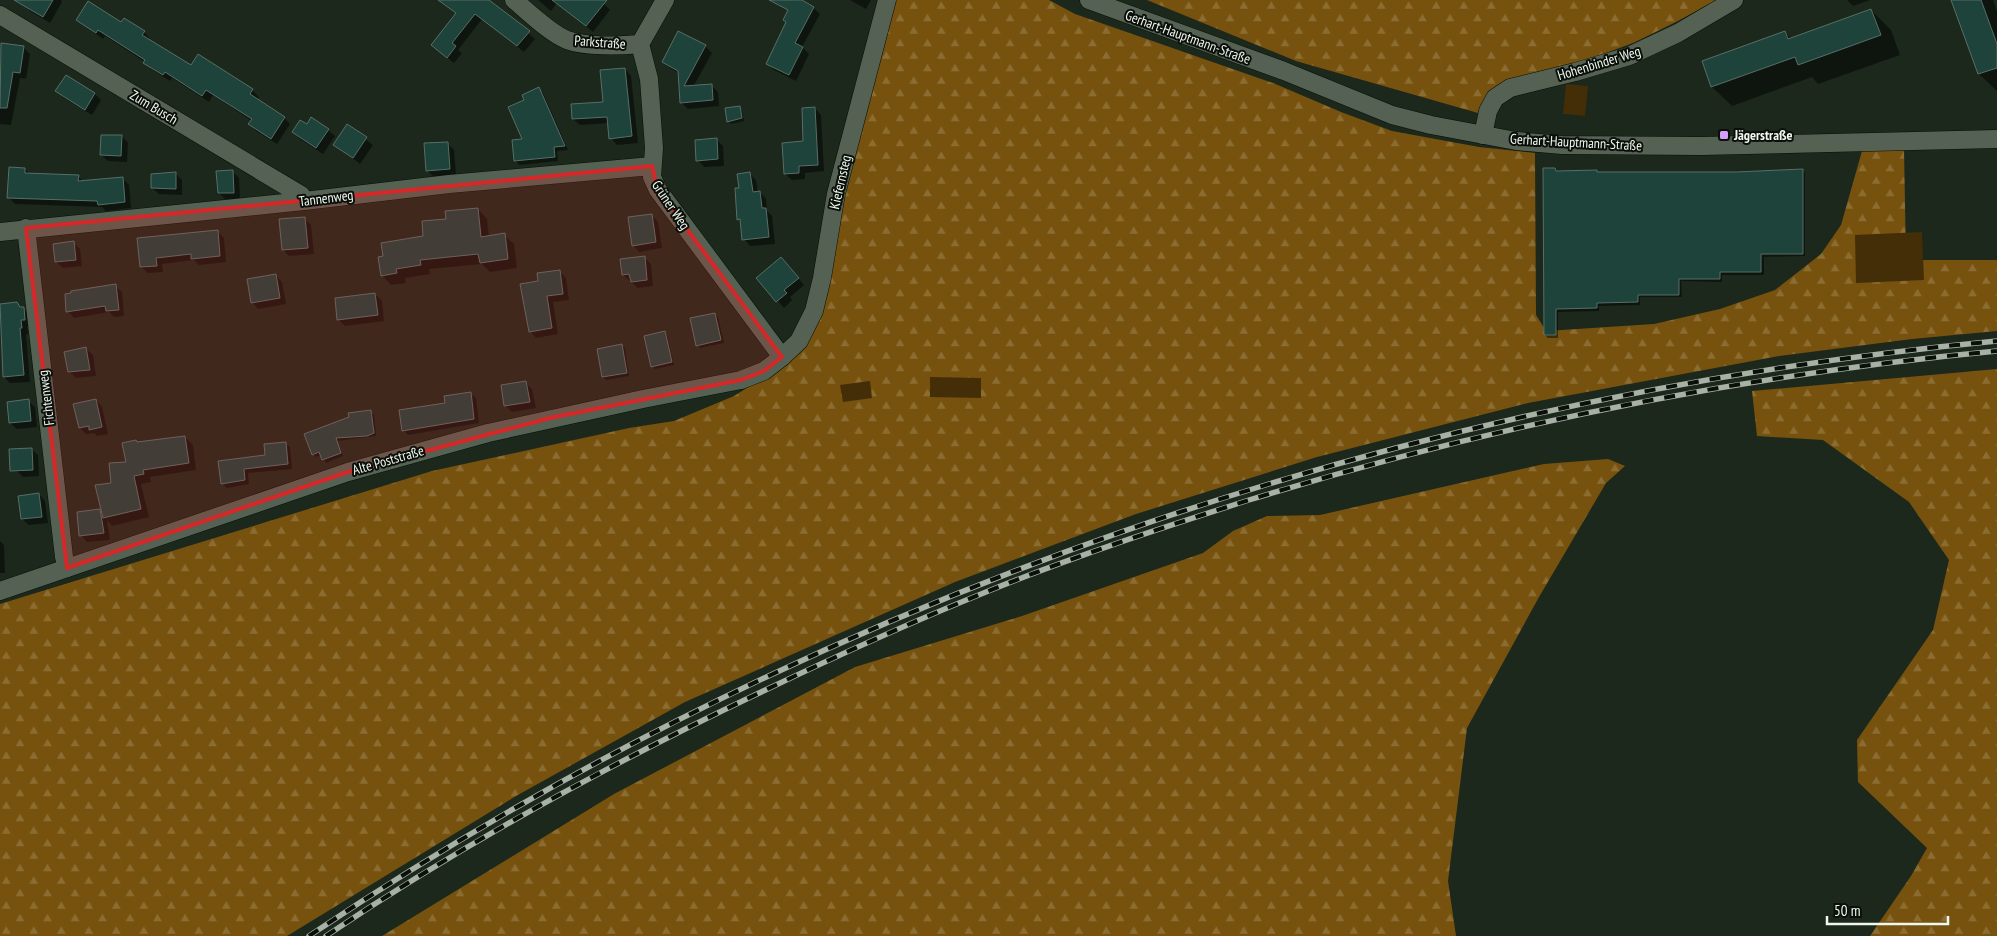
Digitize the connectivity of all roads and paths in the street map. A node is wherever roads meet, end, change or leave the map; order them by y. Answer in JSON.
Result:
{"nodes":[{"id":1,"x":514,"y":0,"type":"edge"},
{"id":2,"x":665,"y":0,"type":"edge"},
{"id":3,"x":887,"y":0,"type":"edge"},
{"id":4,"x":1089,"y":0,"type":"edge"},
{"id":5,"x":1734,"y":0,"type":"edge"},
{"id":6,"x":0,"y":15,"type":"edge"},
{"id":7,"x":640,"y":44,"type":"junction"},
{"id":8,"x":1483,"y":136,"type":"junction"},
{"id":9,"x":1997,"y":139,"type":"edge"},
{"id":10,"x":652,"y":166,"type":"junction"},
{"id":11,"x":304,"y":201,"type":"junction"},
{"id":12,"x":26,"y":228,"type":"junction"},
{"id":13,"x":0,"y":232,"type":"edge"},
{"id":14,"x":782,"y":357,"type":"junction"},
{"id":15,"x":67,"y":568,"type":"junction"},
{"id":16,"x":0,"y":591,"type":"edge"}],
"edges":[{"from":1,"to":7,"type":"street","name":"Parkstraße"},
{"from":2,"to":7,"type":"street"},
{"from":3,"to":14,"type":"street","name":"Kiefernsteg"},
{"from":4,"to":8,"type":"street","name":"Gerhart-Hauptmann-Straße"},
{"from":5,"to":8,"type":"street","name":"Hohenbinder Weg"},
{"from":6,"to":11,"type":"street","name":"Zum Busch"},
{"from":7,"to":10,"type":"street","name":"Grüner Weg"},
{"from":8,"to":9,"type":"street","name":"Gerhart-Hauptmann-Straße"},
{"from":10,"to":11,"type":"street","name":"Tannenweg"},
{"from":10,"to":14,"type":"street","name":"Grüner Weg"},
{"from":11,"to":12,"type":"street","name":"Tannenweg"},
{"from":12,"to":13,"type":"street","name":"Tannenweg"},
{"from":12,"to":15,"type":"street","name":"Fichtenweg"},
{"from":14,"to":15,"type":"street","name":"Alte Poststraße"},
{"from":15,"to":16,"type":"street","name":"Alte Poststraße"}]}
